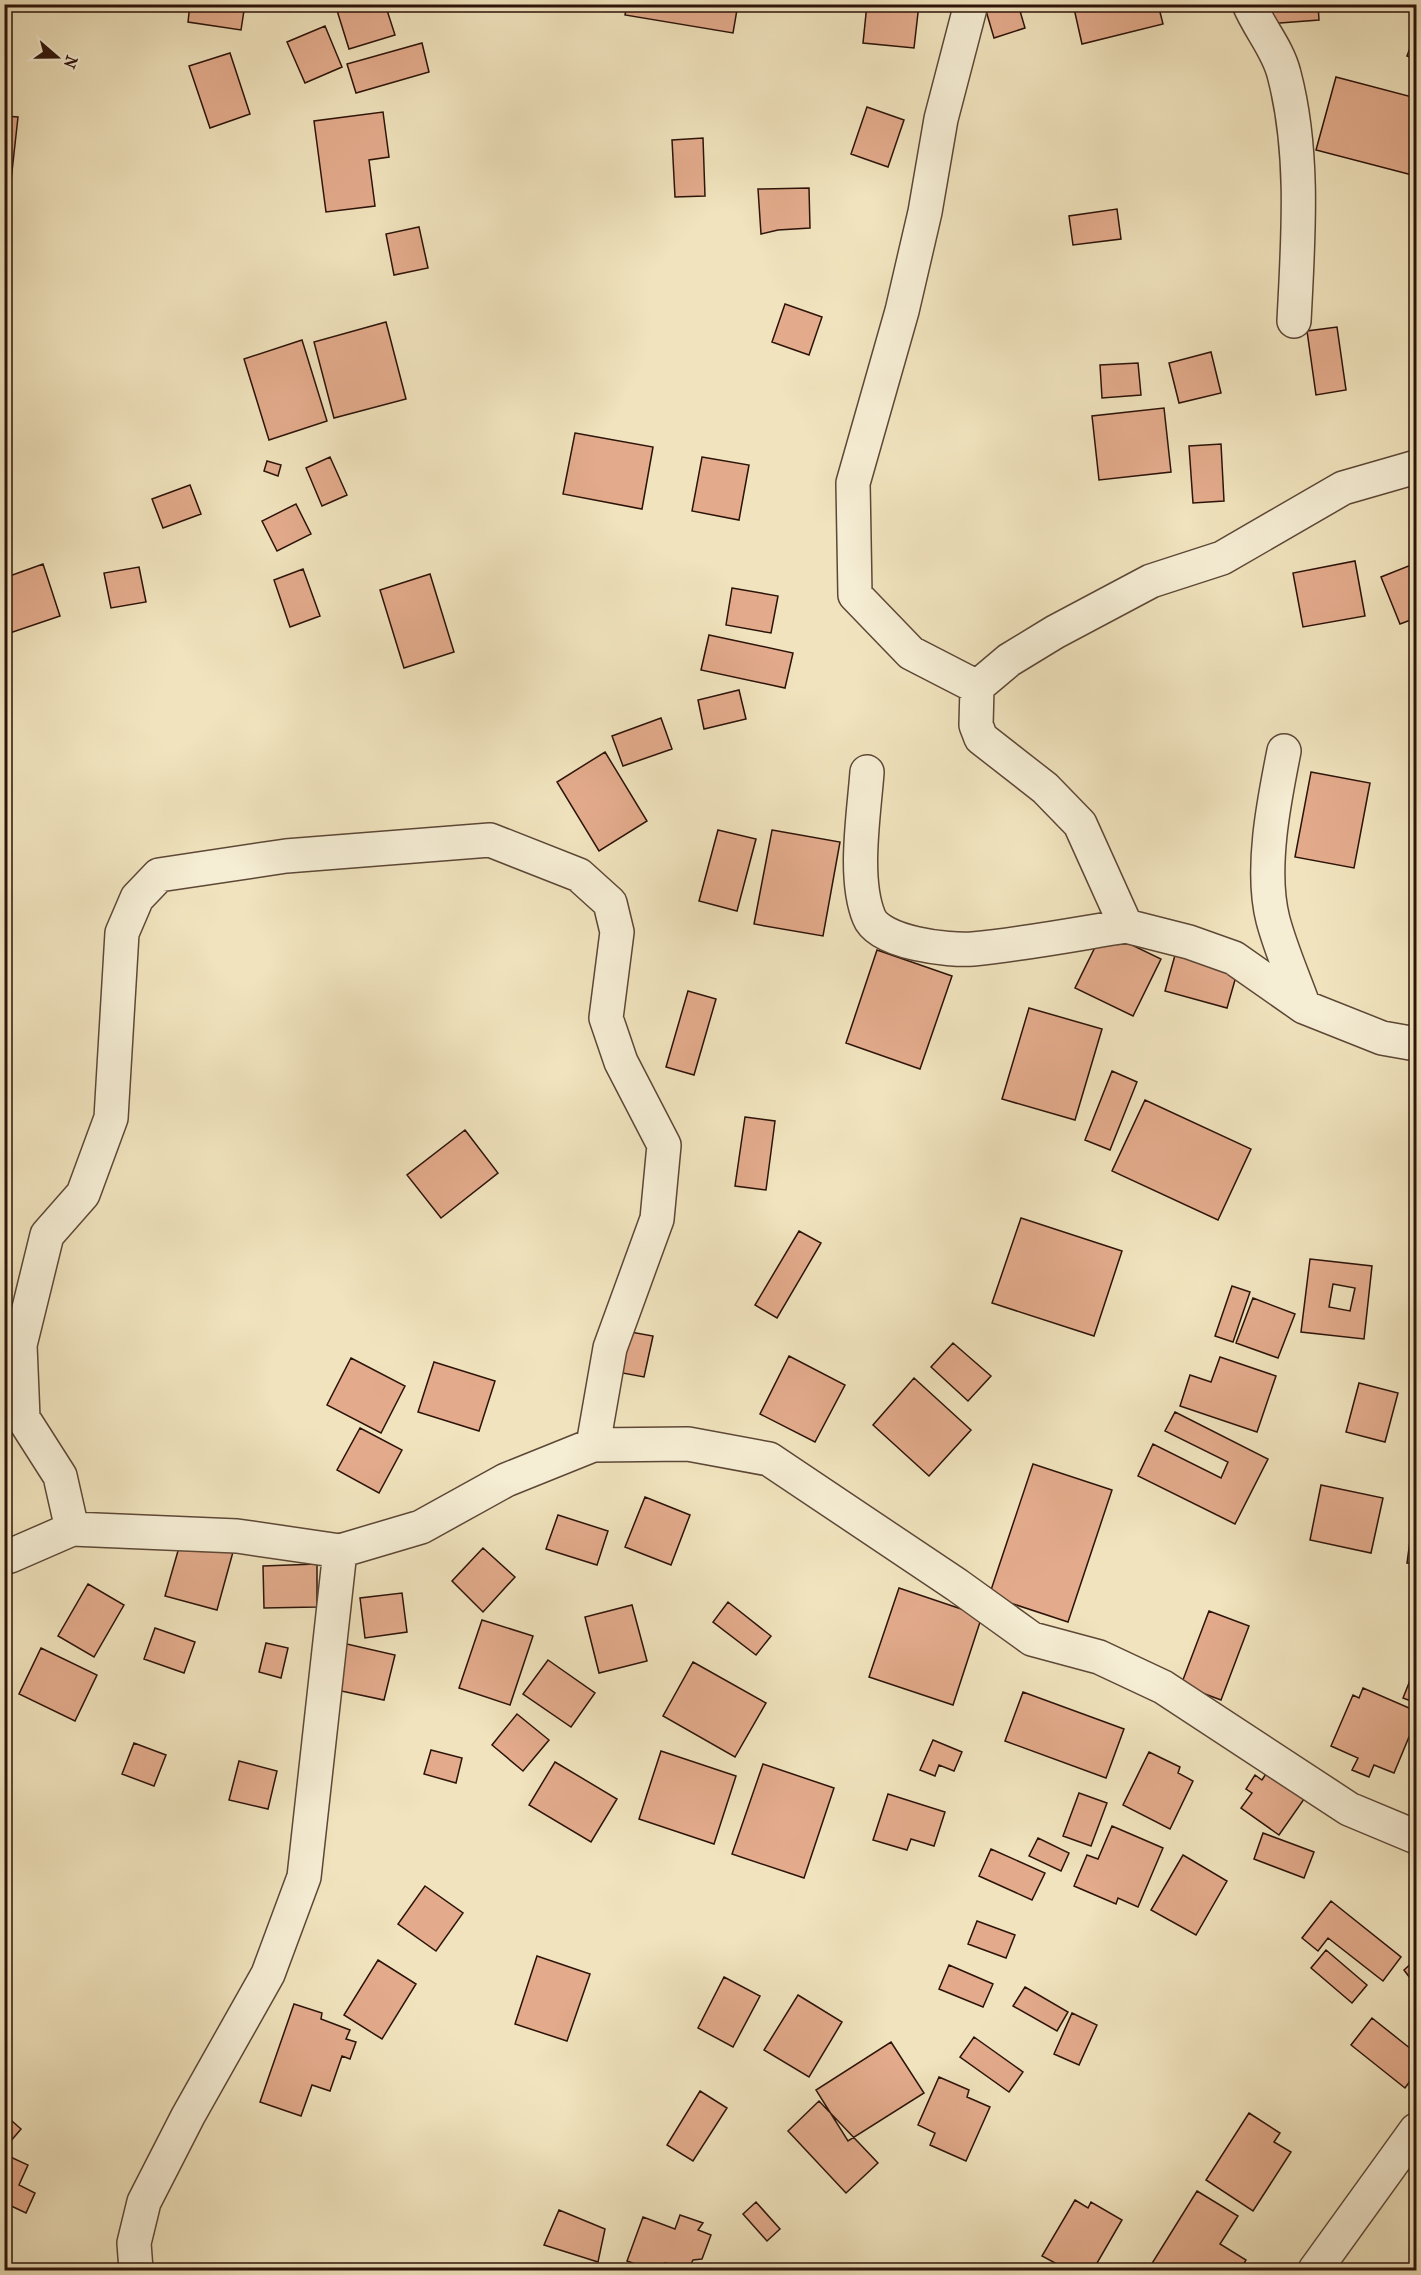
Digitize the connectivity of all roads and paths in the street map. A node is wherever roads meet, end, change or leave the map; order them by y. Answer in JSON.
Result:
{"nodes":[{"id":1,"x":971,"y":4,"type":"edge"},
{"id":2,"x":1249,"y":4,"type":"edge"},
{"id":3,"x":1294,"y":321,"type":"dead end"},
{"id":4,"x":1416,"y":467,"type":"edge"},
{"id":5,"x":977,"y":687,"type":"junction"},
{"id":6,"x":1284,"y":751,"type":"dead end"},
{"id":7,"x":867,"y":772,"type":"dead end"},
{"id":8,"x":1126,"y":926,"type":"junction"},
{"id":9,"x":1304,"y":1007,"type":"junction"},
{"id":10,"x":1416,"y":1044,"type":"edge"},
{"id":11,"x":593,"y":1445,"type":"junction"},
{"id":12,"x":72,"y":1530,"type":"junction"},
{"id":13,"x":340,"y":1551,"type":"junction"},
{"id":14,"x":4,"y":1556,"type":"edge"},
{"id":15,"x":1416,"y":1837,"type":"edge"},
{"id":16,"x":1416,"y":2130,"type":"edge"},
{"id":17,"x":136,"y":2271,"type":"edge"},
{"id":18,"x":1315,"y":2271,"type":"edge"}],
"edges":[{"from":1,"to":5,"type":"street"},
{"from":2,"to":3,"type":"street"},
{"from":4,"to":5,"type":"street"},
{"from":5,"to":8,"type":"street"},
{"from":6,"to":9,"type":"street"},
{"from":7,"to":8,"type":"street"},
{"from":8,"to":9,"type":"street"},
{"from":9,"to":10,"type":"street"},
{"from":11,"to":12,"type":"street"},
{"from":11,"to":13,"type":"street"},
{"from":11,"to":15,"type":"street"},
{"from":12,"to":13,"type":"street"},
{"from":12,"to":14,"type":"street"},
{"from":13,"to":17,"type":"street"},
{"from":16,"to":18,"type":"street"}]}
